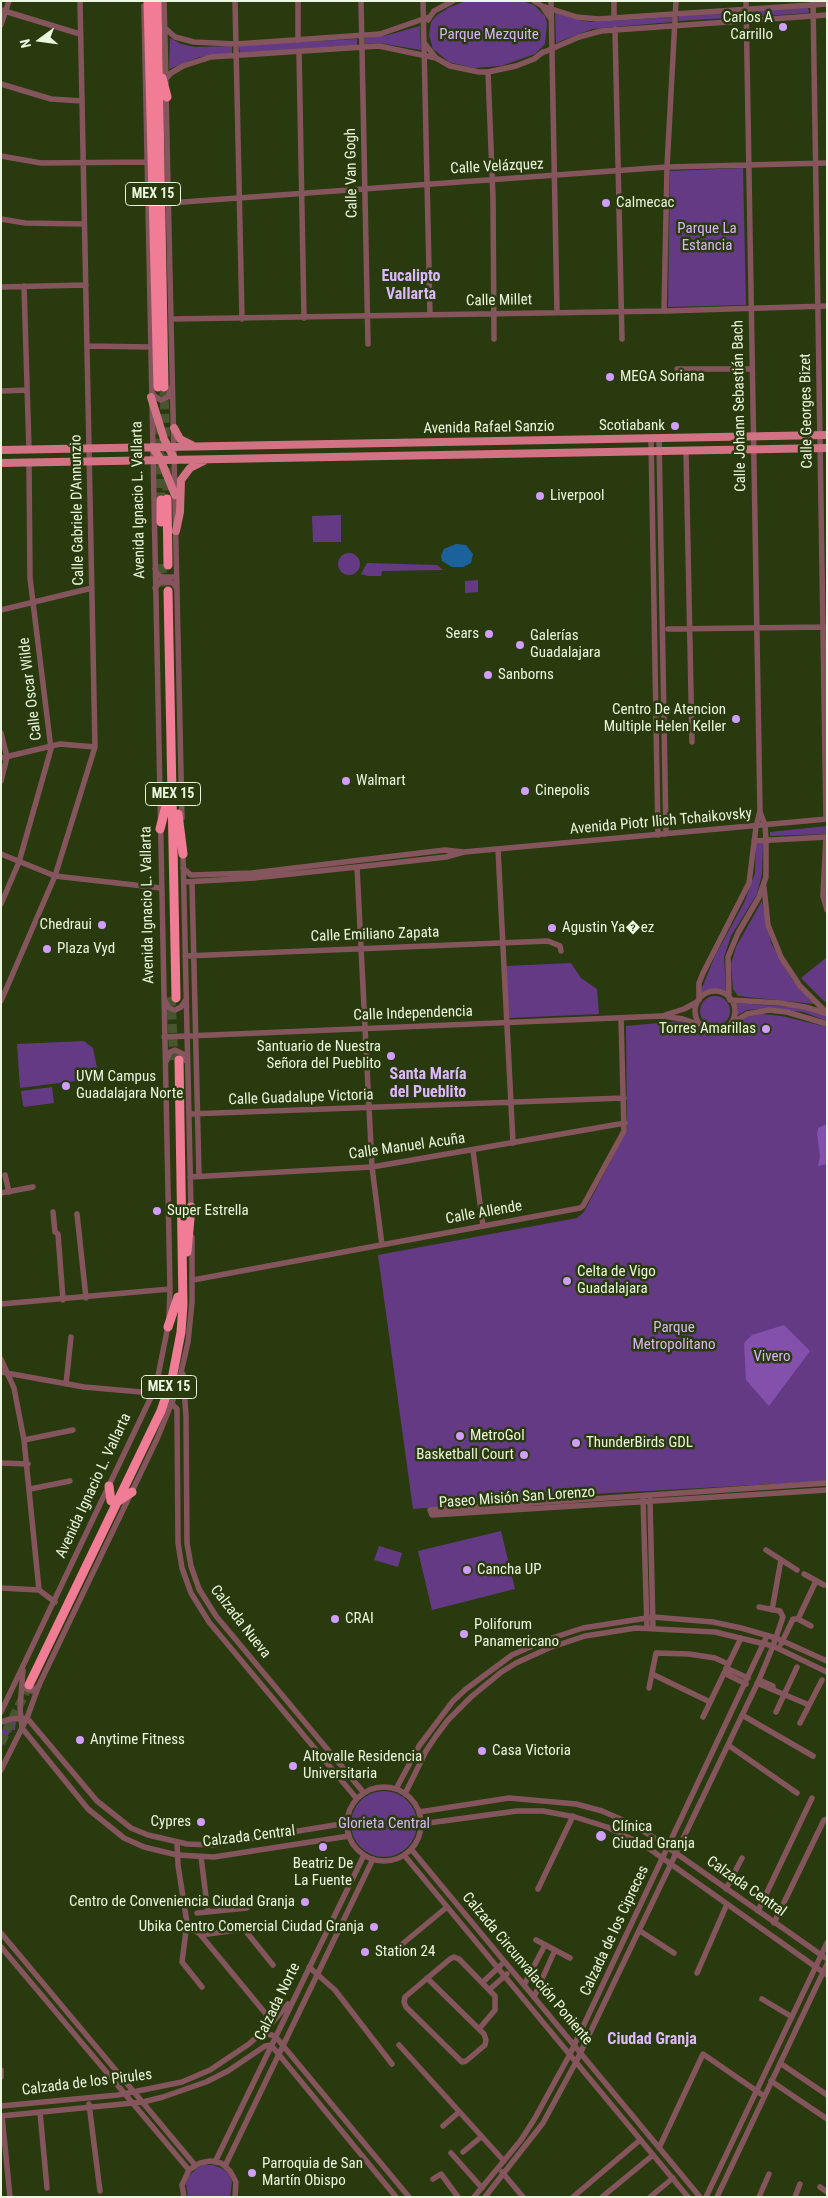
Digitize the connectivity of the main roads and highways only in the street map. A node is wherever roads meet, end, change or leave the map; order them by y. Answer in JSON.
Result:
{"nodes":[{"id":1,"x":146,"y":1,"type":"edge"},
{"id":2,"x":157,"y":1,"type":"edge"},
{"id":3,"x":158,"y":58,"type":"junction"},
{"id":4,"x":145,"y":71,"type":"road end"},
{"id":5,"x":166,"y":97,"type":"road end"},
{"id":6,"x":148,"y":218,"type":"road end"},
{"id":7,"x":156,"y":296,"type":"junction"},
{"id":8,"x":159,"y":388,"type":"junction"},
{"id":9,"x":174,"y":428,"type":"road end"},
{"id":10,"x":823,"y":435,"type":"edge"},
{"id":11,"x":152,"y":447,"type":"junction"},
{"id":12,"x":171,"y":447,"type":"junction"},
{"id":13,"x":198,"y":447,"type":"junction"},
{"id":14,"x":823,"y":448,"type":"edge"},
{"id":15,"x":1,"y":450,"type":"edge"},
{"id":16,"x":161,"y":460,"type":"junction"},
{"id":17,"x":175,"y":460,"type":"junction"},
{"id":18,"x":207,"y":460,"type":"junction"},
{"id":19,"x":1,"y":463,"type":"edge"},
{"id":20,"x":168,"y":498,"type":"joint"},
{"id":21,"x":176,"y":531,"type":"road end"},
{"id":22,"x":162,"y":566,"type":"tunnel mouth"},
{"id":23,"x":172,"y":771,"type":"junction"},
{"id":24,"x":168,"y":802,"type":"junction"},
{"id":25,"x":160,"y":830,"type":"road end"},
{"id":26,"x":183,"y":854,"type":"road end"},
{"id":27,"x":191,"y":1208,"type":"road end"},
{"id":28,"x":183,"y":1277,"type":"junction"},
{"id":29,"x":178,"y":1297,"type":"junction"},
{"id":30,"x":168,"y":1327,"type":"road end"},
{"id":31,"x":170,"y":1385,"type":"junction"},
{"id":32,"x":170,"y":1408,"type":"road end"},
{"id":33,"x":109,"y":1486,"type":"road end"},
{"id":34,"x":132,"y":1492,"type":"road end"},
{"id":35,"x":114,"y":1502,"type":"junction"},
{"id":36,"x":25,"y":1684,"type":"tunnel mouth"}],
"edges":[{"from":1,"to":4,"type":"highway"},
{"from":1,"to":7,"type":"highway","name":"Avenida Ignacio L. Vallarta","number":"MEX 15"},
{"from":2,"to":3,"type":"highway","name":"Avenida Ignacio L. Vallarta","number":"MEX 15"},
{"from":3,"to":5,"type":"highway"},
{"from":3,"to":8,"type":"highway","name":"Avenida Ignacio L. Vallarta","number":"MEX 15"},
{"from":6,"to":7,"type":"highway"},
{"from":7,"to":8,"type":"highway","name":"Avenida Ignacio L. Vallarta","number":"MEX 15"},
{"from":8,"to":12,"type":"main road"},
{"from":9,"to":13,"type":"main road"},
{"from":10,"to":13,"type":"main road","name":"Avenida Rafael Sanzio"},
{"from":11,"to":12,"type":"main road","name":"Avenida Rafael Sanzio"},
{"from":11,"to":15,"type":"main road","name":"Avenida Rafael Sanzio"},
{"from":11,"to":16,"type":"main road"},
{"from":12,"to":13,"type":"main road","name":"Avenida Rafael Sanzio"},
{"from":12,"to":17,"type":"main road"},
{"from":14,"to":18,"type":"main road","name":"Avenida Rafael Sanzio"},
{"from":16,"to":17,"type":"main road","name":"Avenida Rafael Sanzio"},
{"from":16,"to":19,"type":"main road","name":"Avenida Rafael Sanzio"},
{"from":16,"to":20,"type":"main road"},
{"from":17,"to":18,"type":"main road","name":"Avenida Rafael Sanzio"},
{"from":18,"to":21,"type":"main road"},
{"from":20,"to":22,"type":"highway","name":"Avenida Ignacio L. Vallarta"},
{"from":23,"to":24,"type":"highway","name":"Avenida Ignacio L. Vallarta","number":"MEX 15"},
{"from":23,"to":24,"type":"highway","name":"Avenida Ignacio L. Vallarta","number":"MEX 15"},
{"from":23,"to":26,"type":"highway"},
{"from":24,"to":25,"type":"highway"},
{"from":27,"to":28,"type":"highway"},
{"from":28,"to":29,"type":"highway","name":"Avenida Ignacio L. Vallarta","number":"MEX 15"},
{"from":28,"to":31,"type":"highway","name":"Avenida Ignacio L. Vallarta","number":"MEX 15"},
{"from":29,"to":30,"type":"highway"},
{"from":29,"to":35,"type":"highway","name":"Avenida Ignacio L. Vallarta","number":"MEX 15"},
{"from":31,"to":32,"type":"highway"},
{"from":31,"to":35,"type":"highway","name":"Avenida Ignacio L. Vallarta","number":"MEX 15"},
{"from":33,"to":35,"type":"highway"},
{"from":34,"to":35,"type":"highway"},
{"from":35,"to":36,"type":"highway","name":"Avenida Ignacio L. Vallarta","number":"MEX 15"}]}
